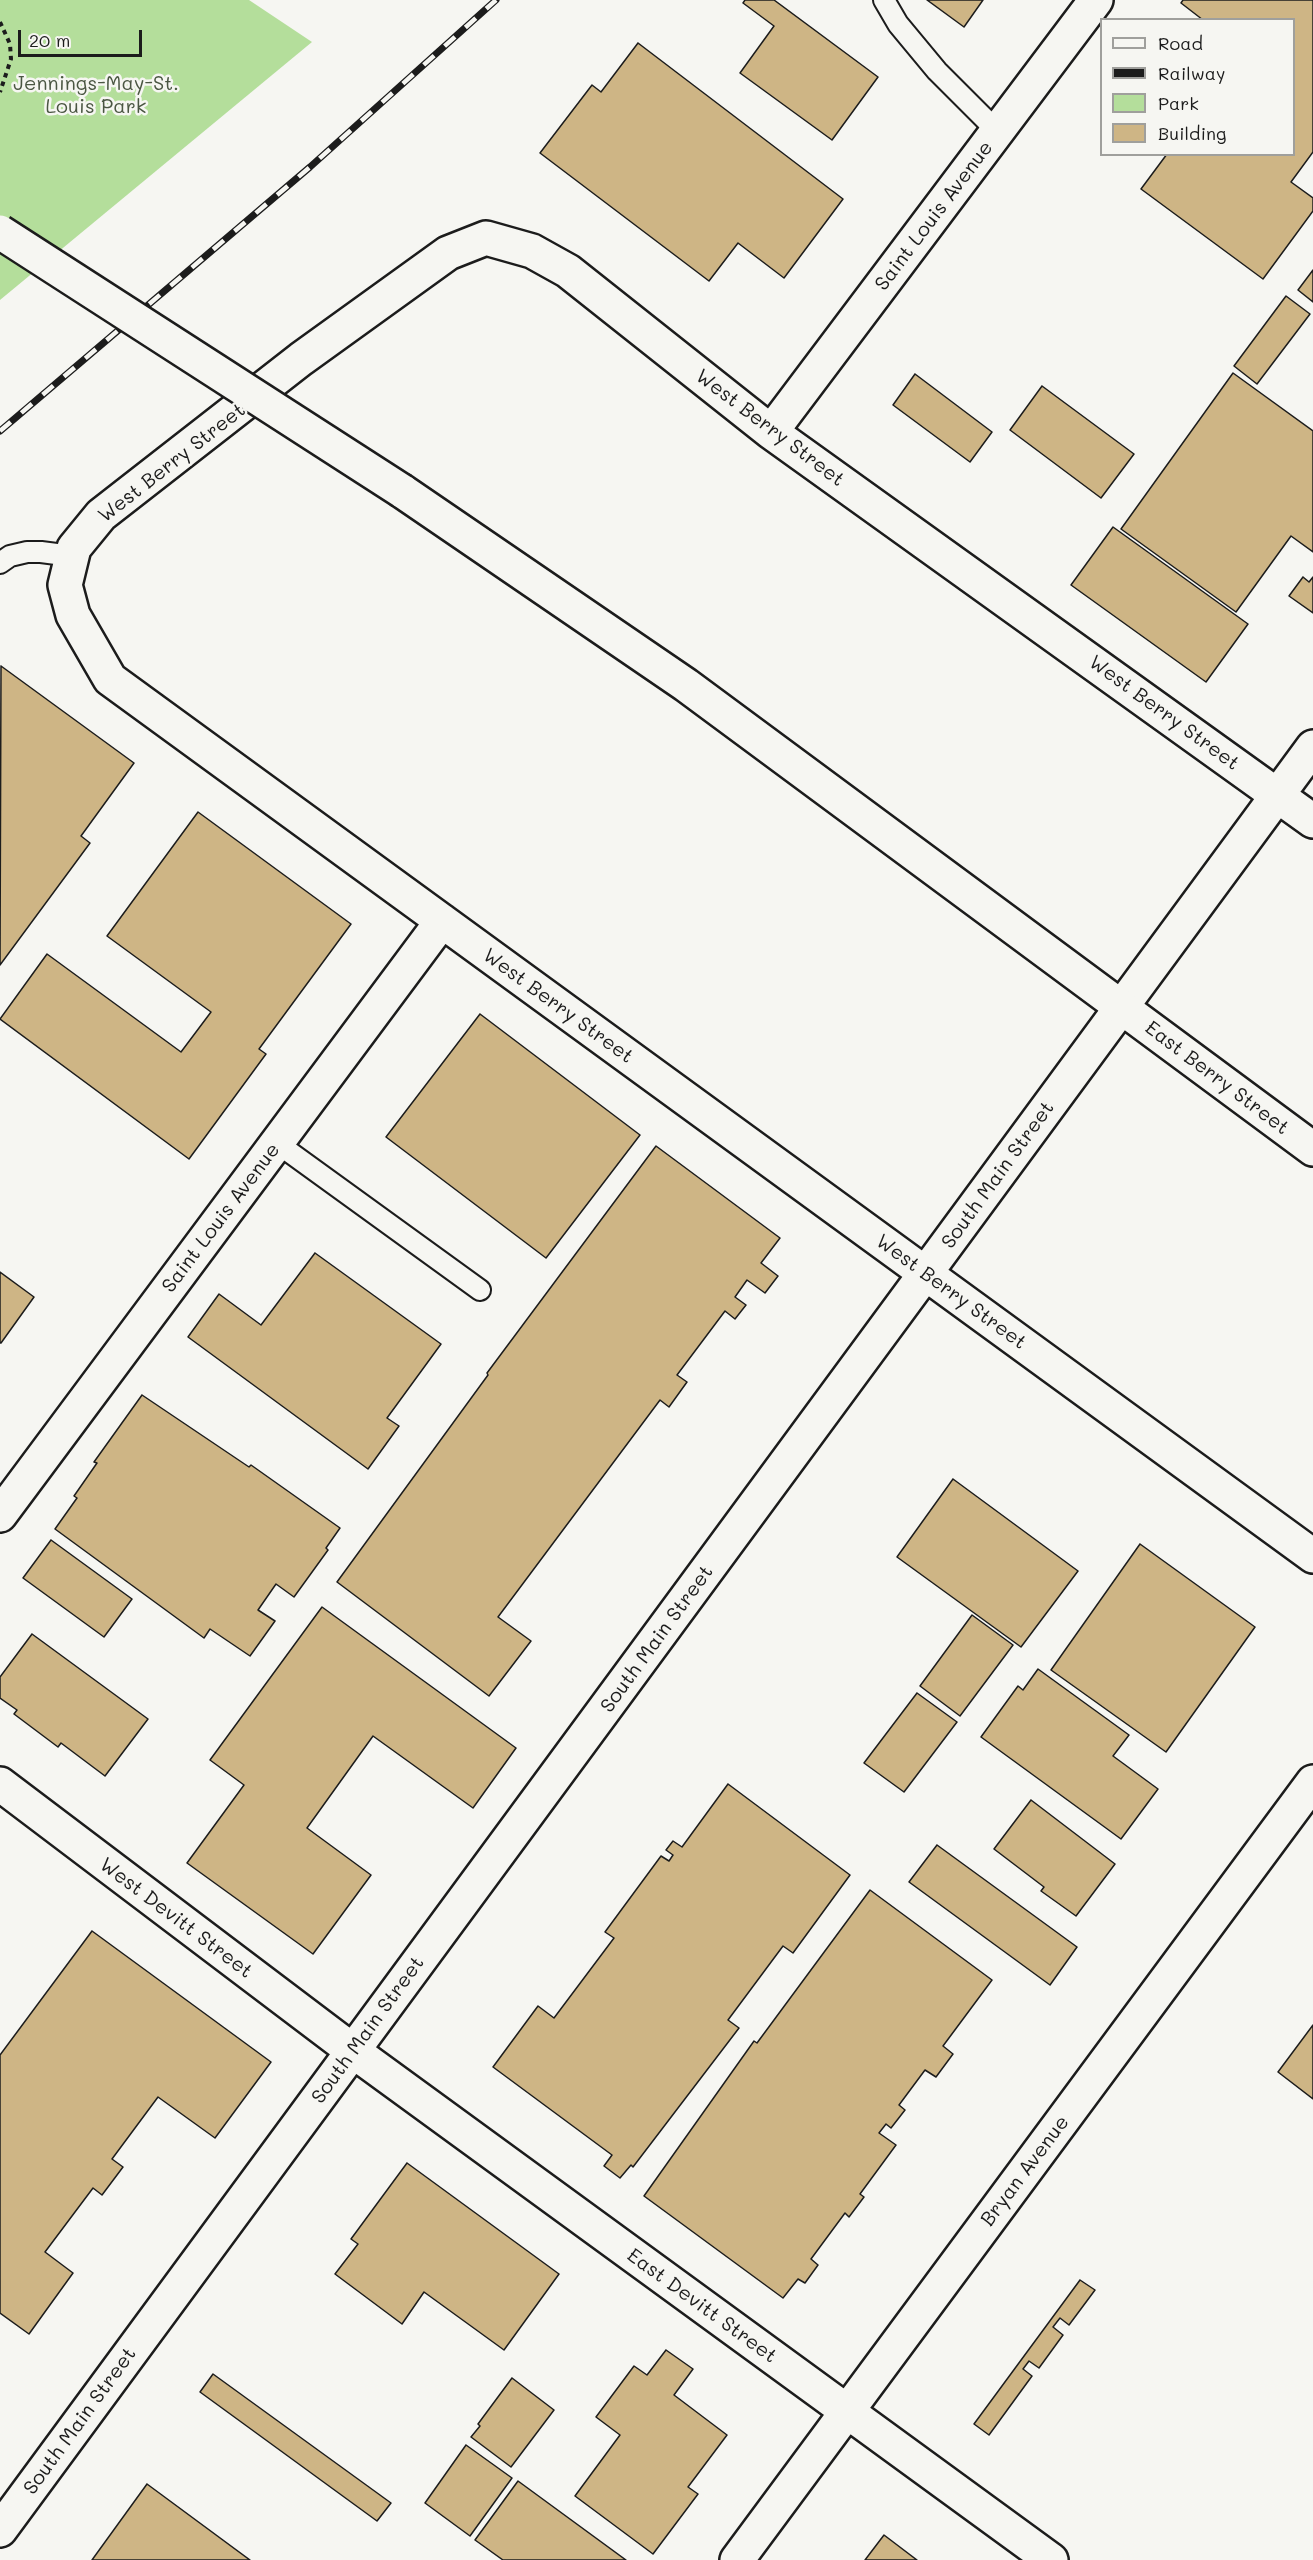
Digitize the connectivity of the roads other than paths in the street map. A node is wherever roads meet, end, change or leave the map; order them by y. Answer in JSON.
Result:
{"nodes":[{"id":1,"x":884,"y":0,"type":"edge"},
{"id":2,"x":1096,"y":0,"type":"edge"},
{"id":3,"x":998,"y":131,"type":"junction"},
{"id":4,"x":0,"y":232,"type":"edge"},
{"id":5,"x":771,"y":432,"type":"junction"},
{"id":6,"x":72,"y":556,"type":"junction"},
{"id":7,"x":0,"y":563,"type":"edge"},
{"id":8,"x":1313,"y":747,"type":"edge"},
{"id":9,"x":1278,"y":795,"type":"junction"},
{"id":10,"x":1313,"y":821,"type":"edge"},
{"id":11,"x":442,"y":921,"type":"junction"},
{"id":12,"x":1122,"y":1007,"type":"junction"},
{"id":13,"x":277,"y":1143,"type":"junction"},
{"id":14,"x":1313,"y":1149,"type":"edge"},
{"id":15,"x":925,"y":1273,"type":"junction"},
{"id":16,"x":480,"y":1290,"type":"dead end"},
{"id":17,"x":0,"y":1515,"type":"edge"},
{"id":18,"x":1313,"y":1556,"type":"edge"},
{"id":19,"x":1313,"y":1782,"type":"edge"},
{"id":20,"x":0,"y":1784,"type":"edge"},
{"id":21,"x":353,"y":2051,"type":"junction"},
{"id":22,"x":847,"y":2412,"type":"junction"},
{"id":23,"x":0,"y":2530,"type":"edge"},
{"id":24,"x":737,"y":2560,"type":"edge"},
{"id":25,"x":1051,"y":2560,"type":"edge"}],
"edges":[{"from":1,"to":3,"type":"lane"},
{"from":2,"to":3,"type":"street","name":"Saint Louis Avenue"},
{"from":3,"to":5,"type":"street","name":"Saint Louis Avenue"},
{"from":4,"to":12,"type":"street","name":"West Berry Street","bridge":true},
{"from":5,"to":6,"type":"street","name":"West Berry Street"},
{"from":5,"to":9,"type":"street","name":"West Berry Street"},
{"from":6,"to":7,"type":"lane"},
{"from":6,"to":11,"type":"street","name":"West Berry Street"},
{"from":8,"to":9,"type":"street","name":"South Main Street"},
{"from":9,"to":10,"type":"street"},
{"from":9,"to":12,"type":"street","name":"South Main Street"},
{"from":11,"to":13,"type":"street","name":"Saint Louis Avenue"},
{"from":11,"to":15,"type":"street","name":"West Berry Street"},
{"from":12,"to":14,"type":"street","name":"East Berry Street"},
{"from":12,"to":15,"type":"street","name":"South Main Street"},
{"from":13,"to":16,"type":"lane"},
{"from":13,"to":17,"type":"street","name":"Saint Louis Avenue"},
{"from":15,"to":18,"type":"street","name":"West Berry Street"},
{"from":15,"to":21,"type":"street","name":"South Main Street"},
{"from":19,"to":22,"type":"street","name":"Bryan Avenue"},
{"from":20,"to":21,"type":"street","name":"West Devitt Street"},
{"from":21,"to":22,"type":"street","name":"East Devitt Street"},
{"from":21,"to":23,"type":"street","name":"South Main Street"},
{"from":22,"to":24,"type":"street","name":"Bryan Avenue"},
{"from":22,"to":25,"type":"street","name":"East Devitt Street"}]}
